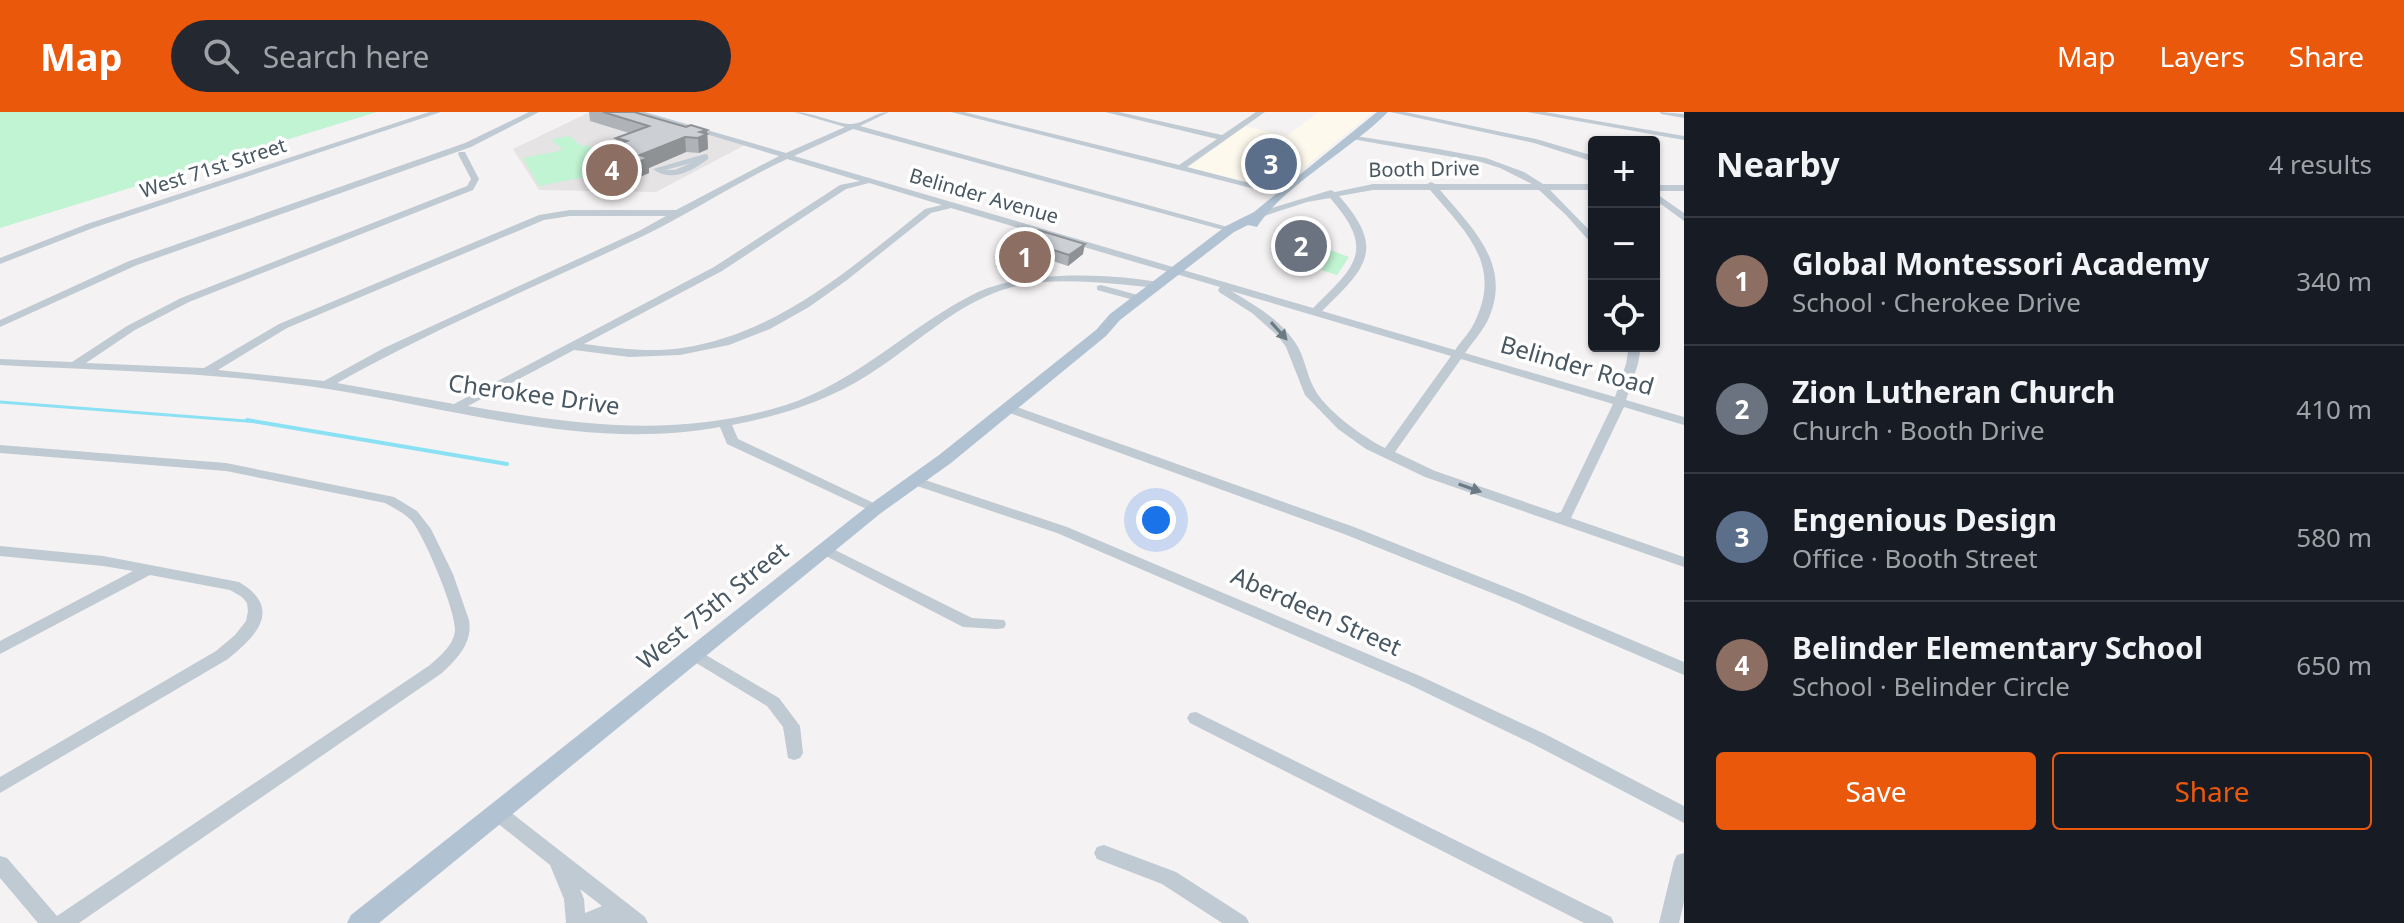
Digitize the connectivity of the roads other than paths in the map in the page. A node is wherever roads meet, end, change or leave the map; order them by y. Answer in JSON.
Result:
{"nodes":[{"id":1,"x":437,"y":112,"type":"edge"},
{"id":2,"x":535,"y":112,"type":"edge"},
{"id":3,"x":637,"y":112,"type":"edge"},
{"id":4,"x":798,"y":112,"type":"edge"},
{"id":5,"x":885,"y":112,"type":"edge"},
{"id":6,"x":955,"y":112,"type":"edge"},
{"id":7,"x":1109,"y":112,"type":"edge"},
{"id":8,"x":1146,"y":112,"type":"edge"},
{"id":9,"x":1261,"y":112,"type":"edge"},
{"id":10,"x":1383,"y":112,"type":"edge"},
{"id":11,"x":1394,"y":112,"type":"edge"},
{"id":12,"x":1531,"y":112,"type":"edge"},
{"id":13,"x":1664,"y":112,"type":"edge"},
{"id":14,"x":1684,"y":116,"type":"edge"},
{"id":15,"x":1136,"y":118,"type":"junction"},
{"id":16,"x":853,"y":127,"type":"junction"},
{"id":17,"x":1352,"y":137,"type":"junction"},
{"id":18,"x":1223,"y":138,"type":"junction"},
{"id":19,"x":1684,"y":138,"type":"edge"},
{"id":20,"x":465,"y":149,"type":"junction"},
{"id":21,"x":787,"y":156,"type":"junction"},
{"id":22,"x":1588,"y":157,"type":"edge"},
{"id":23,"x":1180,"y":168,"type":"junction"},
{"id":24,"x":847,"y":174,"type":"junction"},
{"id":25,"x":869,"y":181,"type":"junction"},
{"id":26,"x":1431,"y":185,"type":"junction"},
{"id":27,"x":843,"y":187,"type":"junction"},
{"id":28,"x":1538,"y":187,"type":"junction"},
{"id":29,"x":1588,"y":187,"type":"edge"},
{"id":30,"x":1660,"y":188,"type":"edge"},
{"id":31,"x":1684,"y":188,"type":"edge"},
{"id":32,"x":1283,"y":193,"type":"junction"},
{"id":33,"x":1331,"y":193,"type":"junction"},
{"id":34,"x":928,"y":198,"type":"junction"},
{"id":35,"x":1660,"y":200,"type":"edge"},
{"id":36,"x":952,"y":205,"type":"junction"},
{"id":37,"x":928,"y":211,"type":"junction"},
{"id":38,"x":679,"y":213,"type":"junction"},
{"id":39,"x":1258,"y":215,"type":"junction"},
{"id":40,"x":1684,"y":218,"type":"edge"},
{"id":41,"x":1230,"y":229,"type":"junction"},
{"id":42,"x":1588,"y":235,"type":"edge"},
{"id":43,"x":0,"y":261,"type":"edge"},
{"id":44,"x":1183,"y":273,"type":"junction"},
{"id":45,"x":1029,"y":282,"type":"junction"},
{"id":46,"x":1218,"y":284,"type":"junction"},
{"id":47,"x":1160,"y":285,"type":"junction"},
{"id":48,"x":1141,"y":299,"type":"junction"},
{"id":49,"x":1315,"y":312,"type":"junction"},
{"id":50,"x":0,"y":324,"type":"edge"},
{"id":51,"x":1101,"y":333,"type":"junction"},
{"id":52,"x":570,"y":346,"type":"junction"},
{"id":53,"x":1634,"y":352,"type":"edge"},
{"id":54,"x":1458,"y":354,"type":"junction"},
{"id":55,"x":0,"y":362,"type":"edge"},
{"id":56,"x":75,"y":365,"type":"junction"},
{"id":57,"x":206,"y":372,"type":"junction"},
{"id":58,"x":326,"y":385,"type":"junction"},
{"id":59,"x":1619,"y":401,"type":"junction"},
{"id":60,"x":457,"y":407,"type":"junction"},
{"id":61,"x":1008,"y":408,"type":"junction"},
{"id":62,"x":1684,"y":421,"type":"edge"},
{"id":63,"x":725,"y":423,"type":"junction"},
{"id":64,"x":0,"y":449,"type":"edge"},
{"id":65,"x":1387,"y":454,"type":"junction"},
{"id":66,"x":916,"y":481,"type":"junction"},
{"id":67,"x":875,"y":509,"type":"junction"},
{"id":68,"x":1557,"y":518,"type":"junction"},
{"id":69,"x":825,"y":550,"type":"junction"},
{"id":70,"x":0,"y":551,"type":"edge"},
{"id":71,"x":1684,"y":562,"type":"edge"},
{"id":72,"x":149,"y":569,"type":"junction"},
{"id":73,"x":998,"y":624,"type":"dead end"},
{"id":74,"x":0,"y":648,"type":"edge"},
{"id":75,"x":694,"y":654,"type":"junction"},
{"id":76,"x":1684,"y":669,"type":"edge"},
{"id":77,"x":1196,"y":718,"type":"dead end"},
{"id":78,"x":794,"y":753,"type":"dead end"},
{"id":79,"x":0,"y":786,"type":"edge"},
{"id":80,"x":498,"y":813,"type":"junction"},
{"id":81,"x":1684,"y":815,"type":"edge"},
{"id":82,"x":1104,"y":853,"type":"dead end"},
{"id":83,"x":1684,"y":861,"type":"edge"},
{"id":84,"x":559,"y":862,"type":"junction"},
{"id":85,"x":0,"y":864,"type":"edge"},
{"id":86,"x":633,"y":919,"type":"edge"},
{"id":87,"x":51,"y":923,"type":"edge"},
{"id":88,"x":63,"y":923,"type":"edge"},
{"id":89,"x":360,"y":923,"type":"edge"},
{"id":90,"x":576,"y":923,"type":"edge"},
{"id":91,"x":584,"y":923,"type":"edge"},
{"id":92,"x":1239,"y":923,"type":"edge"},
{"id":93,"x":1604,"y":923,"type":"edge"},
{"id":94,"x":1669,"y":923,"type":"edge"}],
"edges":[{"from":1,"to":43,"type":"street","name":"West 71st Street"},
{"from":2,"to":20,"type":"street"},
{"from":3,"to":21,"type":"street","name":"Belinder Avenue"},
{"from":4,"to":16,"type":"street"},
{"from":5,"to":16,"type":"street"},
{"from":6,"to":23,"type":"street"},
{"from":7,"to":15,"type":"street"},
{"from":8,"to":15,"type":"street"},
{"from":9,"to":18,"type":"street"},
{"from":10,"to":17,"type":"main road","name":"West 75th Street"},
{"from":11,"to":22,"type":"street"},
{"from":12,"to":19,"type":"street"},
{"from":13,"to":14,"type":"street"},
{"from":15,"to":18,"type":"street"},
{"from":16,"to":21,"type":"street"},
{"from":16,"to":41,"type":"street"},
{"from":17,"to":28,"type":"street"},
{"from":17,"to":32,"type":"main road","name":"West 75th Street"},
{"from":18,"to":23,"type":"street"},
{"from":20,"to":50,"type":"street"},
{"from":20,"to":56,"type":"street"},
{"from":21,"to":24,"type":"street","name":"Belinder Avenue"},
{"from":21,"to":38,"type":"street"},
{"from":23,"to":32,"type":"street"},
{"from":24,"to":25,"type":"street","name":"Belinder Avenue"},
{"from":24,"to":27,"type":"street"},
{"from":25,"to":27,"type":"street"},
{"from":25,"to":34,"type":"street","name":"Belinder Avenue"},
{"from":26,"to":28,"type":"street","name":"Booth Drive"},
{"from":26,"to":33,"type":"street","name":"Booth Drive"},
{"from":26,"to":54,"type":"street"},
{"from":27,"to":52,"type":"street"},
{"from":28,"to":29,"type":"street","name":"Booth Drive"},
{"from":28,"to":42,"type":"street"},
{"from":30,"to":31,"type":"street"},
{"from":32,"to":39,"type":"main road","name":"West 75th Street"},
{"from":33,"to":39,"type":"street","name":"Booth Drive"},
{"from":33,"to":49,"type":"street"},
{"from":34,"to":36,"type":"street","name":"Belinder Avenue"},
{"from":34,"to":37,"type":"street"},
{"from":35,"to":40,"type":"street"},
{"from":36,"to":37,"type":"street"},
{"from":36,"to":44,"type":"street","name":"Belinder Avenue"},
{"from":37,"to":52,"type":"street"},
{"from":38,"to":57,"type":"street"},
{"from":38,"to":58,"type":"street"},
{"from":39,"to":41,"type":"main road","name":"West 75th Street"},
{"from":39,"to":44,"type":"main road","name":"West 75th Street"},
{"from":41,"to":44,"type":"main road","name":"West 75th Street"},
{"from":44,"to":46,"type":"street","name":"Belinder Avenue"},
{"from":44,"to":47,"type":"main road","name":"West 75th Street"},
{"from":44,"to":51,"type":"main road","name":"West 75th Street"},
{"from":45,"to":47,"type":"street","name":"Cherokee Drive"},
{"from":45,"to":48,"type":"street","name":"Cherokee Drive"},
{"from":45,"to":63,"type":"street","name":"Cherokee Drive"},
{"from":46,"to":49,"type":"street","name":"Belinder Avenue"},
{"from":46,"to":65,"type":"street","one_way":true},
{"from":47,"to":48,"type":"main road","name":"West 75th Street"},
{"from":48,"to":51,"type":"main road","name":"West 75th Street"},
{"from":49,"to":54,"type":"street","name":"Belinder Avenue"},
{"from":51,"to":61,"type":"main road","name":"West 75th Street"},
{"from":52,"to":60,"type":"street"},
{"from":53,"to":59,"type":"street"},
{"from":54,"to":59,"type":"street","name":"Belinder Road"},
{"from":54,"to":65,"type":"street"},
{"from":55,"to":56,"type":"street","name":"Cherokee Drive"},
{"from":56,"to":57,"type":"street","name":"Cherokee Drive"},
{"from":57,"to":58,"type":"street","name":"Cherokee Drive"},
{"from":58,"to":60,"type":"street","name":"Cherokee Drive"},
{"from":59,"to":62,"type":"street","name":"Belinder Road"},
{"from":59,"to":68,"type":"street"},
{"from":60,"to":63,"type":"street","name":"Cherokee Drive"},
{"from":61,"to":66,"type":"main road","name":"West 75th Street"},
{"from":61,"to":76,"type":"street"},
{"from":63,"to":67,"type":"street"},
{"from":64,"to":88,"type":"street"},
{"from":65,"to":68,"type":"street","one_way":true},
{"from":66,"to":67,"type":"main road","name":"West 75th Street"},
{"from":66,"to":81,"type":"street","name":"Aberdeen Street"},
{"from":67,"to":69,"type":"main road","name":"West 75th Street"},
{"from":68,"to":71,"type":"street"},
{"from":69,"to":73,"type":"street"},
{"from":69,"to":75,"type":"main road","name":"West 75th Street"},
{"from":70,"to":72,"type":"street"},
{"from":72,"to":74,"type":"street"},
{"from":72,"to":79,"type":"street"},
{"from":75,"to":78,"type":"street"},
{"from":75,"to":80,"type":"main road","name":"West 75th Street"},
{"from":77,"to":93,"type":"street"},
{"from":80,"to":84,"type":"street"},
{"from":80,"to":89,"type":"main road","name":"West 75th Street"},
{"from":82,"to":92,"type":"street"},
{"from":83,"to":94,"type":"street"},
{"from":84,"to":86,"type":"street"},
{"from":84,"to":90,"type":"street"},
{"from":85,"to":87,"type":"street"},
{"from":86,"to":91,"type":"street"}]}
